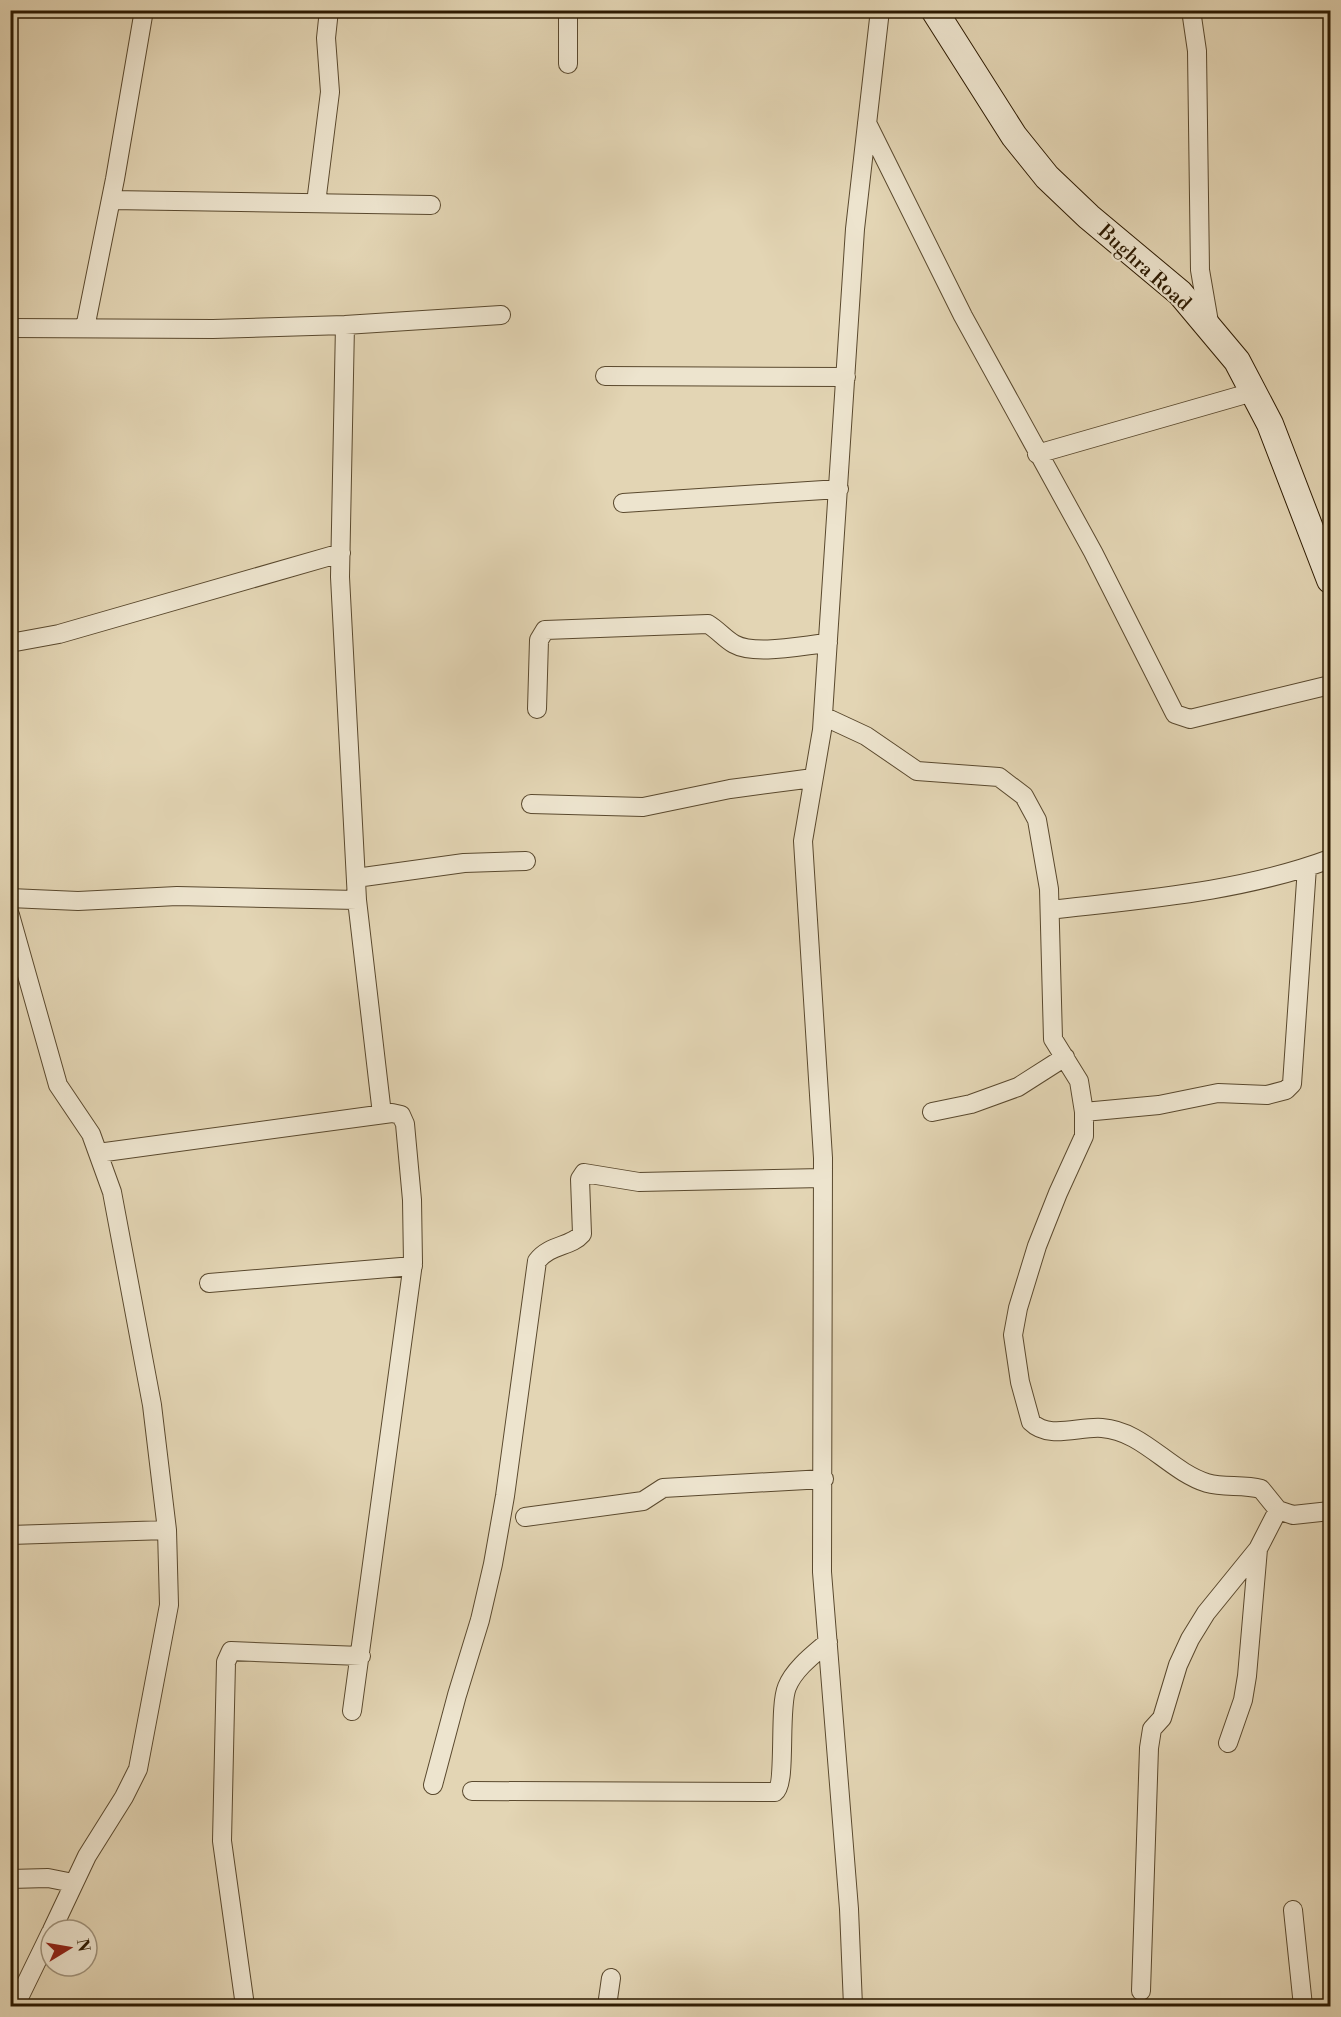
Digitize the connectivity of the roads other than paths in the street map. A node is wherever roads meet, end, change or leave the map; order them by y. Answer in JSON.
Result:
{"nodes":[{"id":1,"x":144,"y":10,"type":"edge"},
{"id":2,"x":329,"y":10,"type":"edge"},
{"id":3,"x":568,"y":10,"type":"edge"},
{"id":4,"x":880,"y":10,"type":"edge"},
{"id":5,"x":934,"y":10,"type":"edge"},
{"id":6,"x":1191,"y":10,"type":"edge"},
{"id":7,"x":568,"y":64,"type":"dead end"},
{"id":8,"x":867,"y":123,"type":"junction"},
{"id":9,"x":111,"y":200,"type":"junction"},
{"id":10,"x":316,"y":202,"type":"junction"},
{"id":11,"x":431,"y":205,"type":"dead end"},
{"id":12,"x":501,"y":315,"type":"dead end"},
{"id":13,"x":345,"y":326,"type":"junction"},
{"id":14,"x":10,"y":328,"type":"edge"},
{"id":15,"x":85,"y":328,"type":"junction"},
{"id":16,"x":1211,"y":329,"type":"junction"},
{"id":17,"x":605,"y":376,"type":"dead end"},
{"id":18,"x":846,"y":377,"type":"junction"},
{"id":19,"x":1253,"y":392,"type":"junction"},
{"id":20,"x":1037,"y":454,"type":"junction"},
{"id":21,"x":839,"y":489,"type":"junction"},
{"id":22,"x":623,"y":503,"type":"dead end"},
{"id":23,"x":341,"y":553,"type":"junction"},
{"id":24,"x":1330,"y":580,"type":"edge"},
{"id":25,"x":10,"y":643,"type":"edge"},
{"id":26,"x":828,"y":643,"type":"junction"},
{"id":27,"x":1330,"y":685,"type":"edge"},
{"id":28,"x":537,"y":709,"type":"dead end"},
{"id":29,"x":822,"y":716,"type":"junction"},
{"id":30,"x":813,"y":778,"type":"junction"},
{"id":31,"x":531,"y":804,"type":"dead end"},
{"id":32,"x":1330,"y":859,"type":"edge"},
{"id":33,"x":526,"y":861,"type":"dead end"},
{"id":34,"x":1307,"y":867,"type":"junction"},
{"id":35,"x":356,"y":878,"type":"junction"},
{"id":36,"x":10,"y":898,"type":"edge"},
{"id":37,"x":357,"y":900,"type":"junction"},
{"id":38,"x":1050,"y":910,"type":"junction"},
{"id":39,"x":10,"y":915,"type":"edge"},
{"id":40,"x":1065,"y":1057,"type":"junction"},
{"id":41,"x":932,"y":1112,"type":"dead end"},
{"id":42,"x":1084,"y":1112,"type":"junction"},
{"id":43,"x":382,"y":1114,"type":"junction"},
{"id":44,"x":98,"y":1152,"type":"junction"},
{"id":45,"x":822,"y":1178,"type":"junction"},
{"id":46,"x":413,"y":1266,"type":"junction"},
{"id":47,"x":209,"y":1283,"type":"dead end"},
{"id":48,"x":824,"y":1479,"type":"junction"},
{"id":49,"x":1278,"y":1510,"type":"junction"},
{"id":50,"x":1330,"y":1511,"type":"edge"},
{"id":51,"x":525,"y":1517,"type":"dead end"},
{"id":52,"x":167,"y":1530,"type":"junction"},
{"id":53,"x":10,"y":1535,"type":"edge"},
{"id":54,"x":1258,"y":1549,"type":"junction"},
{"id":55,"x":828,"y":1642,"type":"junction"},
{"id":56,"x":361,"y":1656,"type":"junction"},
{"id":57,"x":352,"y":1711,"type":"dead end"},
{"id":58,"x":1228,"y":1743,"type":"dead end"},
{"id":59,"x":433,"y":1785,"type":"dead end"},
{"id":60,"x":472,"y":1791,"type":"dead end"},
{"id":61,"x":10,"y":1880,"type":"edge"},
{"id":62,"x":73,"y":1883,"type":"junction"},
{"id":63,"x":1293,"y":1910,"type":"dead end"},
{"id":64,"x":57,"y":1918,"type":"edge"},
{"id":65,"x":39,"y":1956,"type":"edge"},
{"id":66,"x":611,"y":1978,"type":"dead end"},
{"id":67,"x":1141,"y":1991,"type":"dead end"},
{"id":68,"x":15,"y":2007,"type":"edge"},
{"id":69,"x":245,"y":2007,"type":"edge"},
{"id":70,"x":608,"y":2007,"type":"edge"},
{"id":71,"x":853,"y":2007,"type":"edge"},
{"id":72,"x":1303,"y":2007,"type":"edge"}],
"edges":[{"from":1,"to":9,"type":"street"},
{"from":2,"to":10,"type":"street"},
{"from":3,"to":7,"type":"street"},
{"from":4,"to":8,"type":"street"},
{"from":5,"to":16,"type":"street","name":"Bughra Road"},
{"from":6,"to":16,"type":"street"},
{"from":8,"to":18,"type":"street"},
{"from":8,"to":20,"type":"street"},
{"from":9,"to":10,"type":"street"},
{"from":9,"to":15,"type":"street"},
{"from":10,"to":11,"type":"street"},
{"from":12,"to":13,"type":"street"},
{"from":13,"to":15,"type":"street"},
{"from":13,"to":23,"type":"street"},
{"from":14,"to":15,"type":"street"},
{"from":16,"to":19,"type":"street","name":"Bughra Road"},
{"from":17,"to":18,"type":"street"},
{"from":18,"to":21,"type":"street"},
{"from":19,"to":20,"type":"street"},
{"from":19,"to":24,"type":"street","name":"Bughra Road"},
{"from":20,"to":27,"type":"street"},
{"from":21,"to":22,"type":"street"},
{"from":21,"to":26,"type":"street"},
{"from":23,"to":25,"type":"street"},
{"from":23,"to":35,"type":"street"},
{"from":26,"to":28,"type":"street"},
{"from":26,"to":29,"type":"street"},
{"from":29,"to":30,"type":"street"},
{"from":29,"to":38,"type":"street"},
{"from":30,"to":31,"type":"street"},
{"from":30,"to":45,"type":"street"},
{"from":32,"to":34,"type":"street"},
{"from":33,"to":35,"type":"street"},
{"from":34,"to":38,"type":"street"},
{"from":34,"to":42,"type":"street"},
{"from":35,"to":37,"type":"street"},
{"from":36,"to":37,"type":"street"},
{"from":37,"to":43,"type":"street"},
{"from":38,"to":40,"type":"street"},
{"from":39,"to":44,"type":"street"},
{"from":40,"to":41,"type":"street"},
{"from":40,"to":42,"type":"street"},
{"from":42,"to":49,"type":"street"},
{"from":43,"to":44,"type":"street"},
{"from":43,"to":46,"type":"street"},
{"from":44,"to":52,"type":"street"},
{"from":45,"to":48,"type":"street"},
{"from":45,"to":59,"type":"street"},
{"from":46,"to":47,"type":"street"},
{"from":46,"to":56,"type":"street"},
{"from":48,"to":51,"type":"street"},
{"from":48,"to":55,"type":"street"},
{"from":49,"to":50,"type":"street"},
{"from":49,"to":54,"type":"street"},
{"from":52,"to":53,"type":"street"},
{"from":52,"to":62,"type":"street"},
{"from":54,"to":58,"type":"street"},
{"from":54,"to":67,"type":"street"},
{"from":55,"to":60,"type":"street"},
{"from":55,"to":71,"type":"street"},
{"from":56,"to":57,"type":"street"},
{"from":56,"to":69,"type":"street"},
{"from":61,"to":62,"type":"street"},
{"from":62,"to":64,"type":"street"},
{"from":63,"to":72,"type":"street"},
{"from":65,"to":68,"type":"street"},
{"from":66,"to":70,"type":"street"}]}
